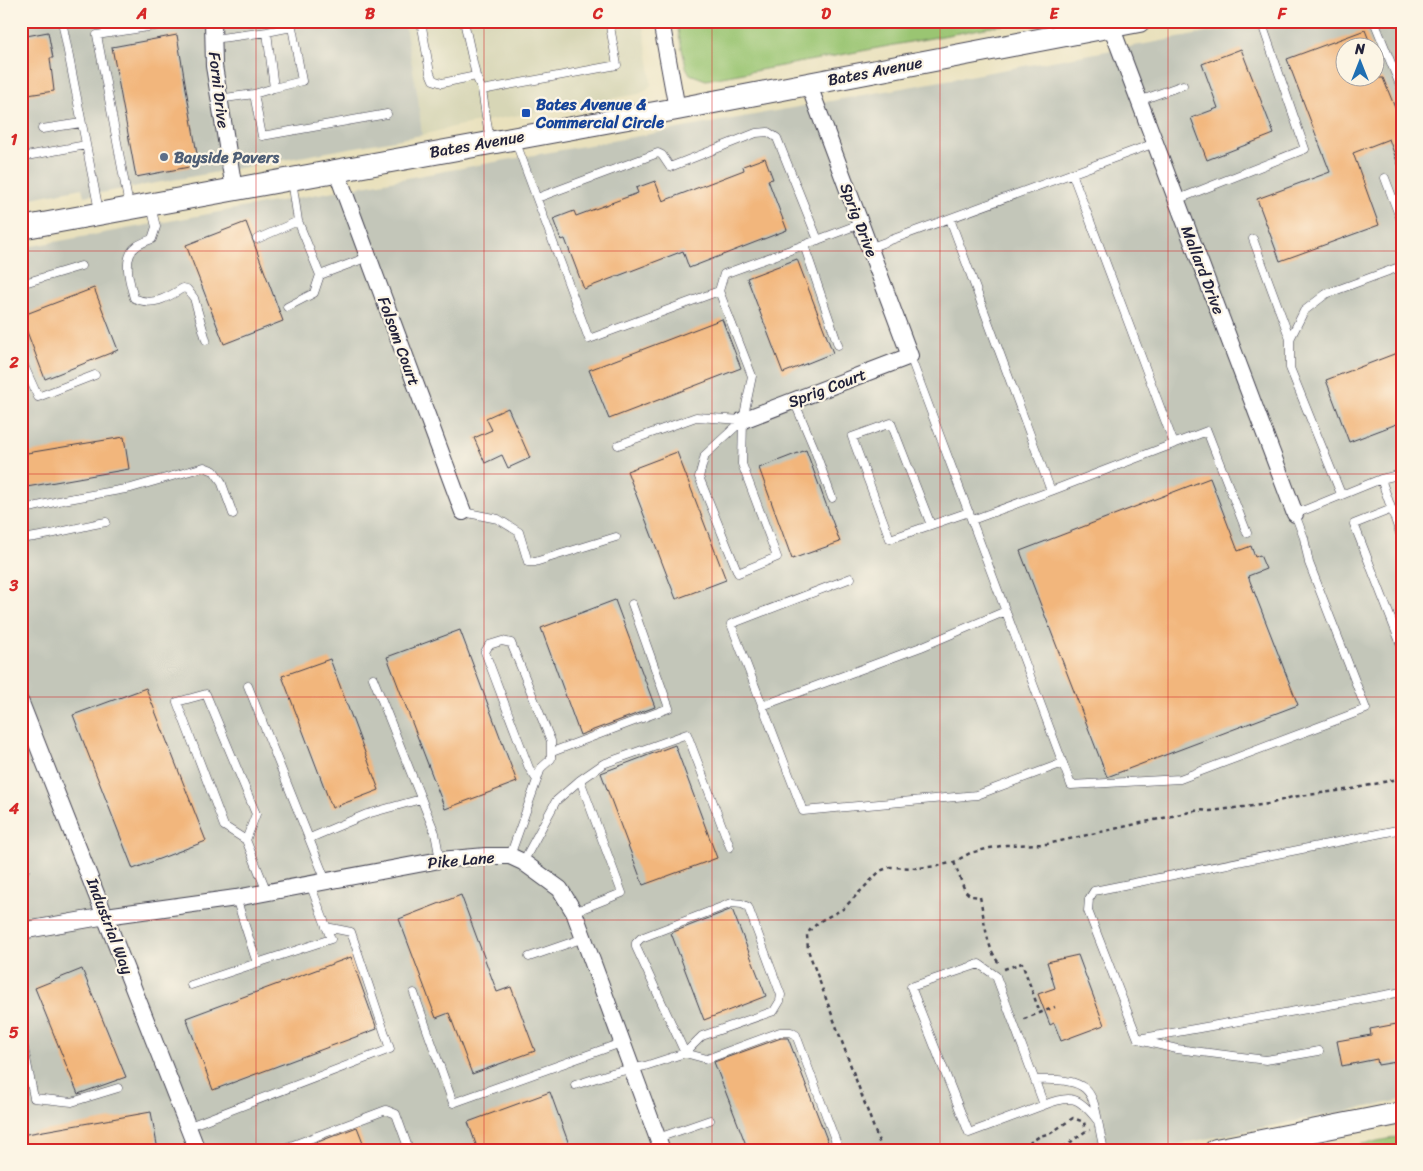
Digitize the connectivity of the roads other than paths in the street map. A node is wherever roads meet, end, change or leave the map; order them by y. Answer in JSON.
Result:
{"nodes":[{"id":1,"x":62,"y":21,"type":"edge"},
{"id":2,"x":170,"y":21,"type":"edge"},
{"id":3,"x":214,"y":21,"type":"edge"},
{"id":4,"x":421,"y":21,"type":"edge"},
{"id":5,"x":464,"y":21,"type":"edge"},
{"id":6,"x":609,"y":21,"type":"edge"},
{"id":7,"x":661,"y":21,"type":"edge"},
{"id":8,"x":1139,"y":21,"type":"edge"},
{"id":9,"x":1261,"y":21,"type":"edge"},
{"id":10,"x":1374,"y":21,"type":"edge"},
{"id":11,"x":1111,"y":26,"type":"junction"},
{"id":12,"x":267,"y":32,"type":"junction"},
{"id":13,"x":213,"y":39,"type":"junction"},
{"id":14,"x":476,"y":76,"type":"junction"},
{"id":15,"x":808,"y":83,"type":"junction"},
{"id":16,"x":1183,"y":85,"type":"dead end"},
{"id":17,"x":274,"y":88,"type":"junction"},
{"id":18,"x":482,"y":90,"type":"junction"},
{"id":19,"x":1402,"y":90,"type":"edge"},
{"id":20,"x":254,"y":94,"type":"junction"},
{"id":21,"x":218,"y":99,"type":"junction"},
{"id":22,"x":1139,"y":100,"type":"junction"},
{"id":23,"x":676,"y":108,"type":"junction"},
{"id":24,"x":387,"y":114,"type":"dead end"},
{"id":25,"x":82,"y":123,"type":"junction"},
{"id":26,"x":42,"y":129,"type":"dead end"},
{"id":27,"x":515,"y":137,"type":"junction"},
{"id":28,"x":490,"y":142,"type":"junction"},
{"id":29,"x":1155,"y":143,"type":"junction"},
{"id":30,"x":86,"y":145,"type":"junction"},
{"id":31,"x":21,"y":157,"type":"edge"},
{"id":32,"x":336,"y":170,"type":"junction"},
{"id":33,"x":1072,"y":173,"type":"junction"},
{"id":34,"x":292,"y":178,"type":"junction"},
{"id":35,"x":1385,"y":178,"type":"dead end"},
{"id":36,"x":234,"y":189,"type":"junction"},
{"id":37,"x":537,"y":198,"type":"junction"},
{"id":38,"x":1176,"y":200,"type":"junction"},
{"id":39,"x":151,"y":204,"type":"junction"},
{"id":40,"x":129,"y":208,"type":"junction"},
{"id":41,"x":99,"y":213,"type":"junction"},
{"id":42,"x":950,"y":219,"type":"junction"},
{"id":43,"x":298,"y":222,"type":"junction"},
{"id":44,"x":1402,"y":222,"type":"edge"},
{"id":45,"x":860,"y":224,"type":"junction"},
{"id":46,"x":21,"y":228,"type":"edge"},
{"id":47,"x":257,"y":239,"type":"dead end"},
{"id":48,"x":1253,"y":239,"type":"dead end"},
{"id":49,"x":818,"y":240,"type":"junction"},
{"id":50,"x":804,"y":245,"type":"junction"},
{"id":51,"x":869,"y":248,"type":"junction"},
{"id":52,"x":368,"y":257,"type":"junction"},
{"id":53,"x":82,"y":266,"type":"dead end"},
{"id":54,"x":1402,"y":266,"type":"edge"},
{"id":55,"x":320,"y":275,"type":"junction"},
{"id":56,"x":21,"y":284,"type":"edge"},
{"id":57,"x":719,"y":291,"type":"junction"},
{"id":58,"x":287,"y":307,"type":"dead end"},
{"id":59,"x":1290,"y":339,"type":"junction"},
{"id":60,"x":206,"y":340,"type":"dead end"},
{"id":61,"x":838,"y":345,"type":"dead end"},
{"id":62,"x":910,"y":356,"type":"junction"},
{"id":63,"x":21,"y":359,"type":"edge"},
{"id":64,"x":95,"y":375,"type":"dead end"},
{"id":65,"x":794,"y":401,"type":"junction"},
{"id":66,"x":743,"y":420,"type":"junction"},
{"id":67,"x":1174,"y":444,"type":"junction"},
{"id":68,"x":618,"y":445,"type":"dead end"},
{"id":69,"x":1402,"y":474,"type":"edge"},
{"id":70,"x":1381,"y":479,"type":"junction"},
{"id":71,"x":1051,"y":491,"type":"junction"},
{"id":72,"x":1342,"y":494,"type":"junction"},
{"id":73,"x":832,"y":498,"type":"dead end"},
{"id":74,"x":1392,"y":509,"type":"junction"},
{"id":75,"x":21,"y":510,"type":"edge"},
{"id":76,"x":463,"y":512,"type":"joint"},
{"id":77,"x":968,"y":512,"type":"junction"},
{"id":78,"x":233,"y":514,"type":"dead end"},
{"id":79,"x":1295,"y":514,"type":"junction"},
{"id":80,"x":972,"y":520,"type":"junction"},
{"id":81,"x":106,"y":522,"type":"dead end"},
{"id":82,"x":931,"y":525,"type":"junction"},
{"id":83,"x":1247,"y":533,"type":"dead end"},
{"id":84,"x":616,"y":537,"type":"dead end"},
{"id":85,"x":21,"y":539,"type":"edge"},
{"id":86,"x":1402,"y":540,"type":"edge"},
{"id":87,"x":851,"y":578,"type":"dead end"},
{"id":88,"x":632,"y":604,"type":"dead end"},
{"id":89,"x":1006,"y":610,"type":"junction"},
{"id":90,"x":1402,"y":647,"type":"edge"},
{"id":91,"x":374,"y":678,"type":"dead end"},
{"id":92,"x":248,"y":686,"type":"dead end"},
{"id":93,"x":21,"y":703,"type":"edge"},
{"id":94,"x":762,"y":706,"type":"junction"},
{"id":95,"x":552,"y":752,"type":"junction"},
{"id":96,"x":1063,"y":763,"type":"junction"},
{"id":97,"x":537,"y":780,"type":"junction"},
{"id":98,"x":580,"y":780,"type":"junction"},
{"id":99,"x":421,"y":799,"type":"junction"},
{"id":100,"x":1402,"y":830,"type":"edge"},
{"id":101,"x":310,"y":838,"type":"junction"},
{"id":102,"x":246,"y":840,"type":"junction"},
{"id":103,"x":730,"y":847,"type":"dead end"},
{"id":104,"x":517,"y":859,"type":"junction"},
{"id":105,"x":21,"y":860,"type":"edge"},
{"id":106,"x":440,"y":860,"type":"junction"},
{"id":107,"x":21,"y":871,"type":"edge"},
{"id":108,"x":318,"y":883,"type":"junction"},
{"id":109,"x":267,"y":892,"type":"junction"},
{"id":110,"x":236,"y":898,"type":"junction"},
{"id":111,"x":574,"y":912,"type":"junction"},
{"id":112,"x":106,"y":916,"type":"junction"},
{"id":113,"x":326,"y":927,"type":"junction"},
{"id":114,"x":21,"y":931,"type":"edge"},
{"id":115,"x":584,"y":938,"type":"junction"},
{"id":116,"x":528,"y":957,"type":"dead end"},
{"id":117,"x":257,"y":963,"type":"junction"},
{"id":118,"x":191,"y":985,"type":"dead end"},
{"id":119,"x":1402,"y":992,"type":"edge"},
{"id":120,"x":414,"y":993,"type":"dead end"},
{"id":121,"x":21,"y":1034,"type":"edge"},
{"id":122,"x":1138,"y":1040,"type":"junction"},
{"id":123,"x":621,"y":1043,"type":"junction"},
{"id":124,"x":1319,"y":1050,"type":"dead end"},
{"id":125,"x":685,"y":1053,"type":"junction"},
{"id":126,"x":632,"y":1070,"type":"junction"},
{"id":127,"x":1035,"y":1080,"type":"junction"},
{"id":128,"x":575,"y":1085,"type":"dead end"},
{"id":129,"x":118,"y":1088,"type":"dead end"},
{"id":130,"x":1044,"y":1105,"type":"junction"},
{"id":131,"x":1402,"y":1113,"type":"edge"},
{"id":132,"x":710,"y":1120,"type":"dead end"},
{"id":133,"x":1098,"y":1124,"type":"junction"},
{"id":134,"x":188,"y":1127,"type":"junction"},
{"id":135,"x":660,"y":1144,"type":"edge"},
{"id":136,"x":197,"y":1150,"type":"edge"},
{"id":137,"x":280,"y":1150,"type":"edge"},
{"id":138,"x":409,"y":1150,"type":"edge"},
{"id":139,"x":839,"y":1150,"type":"edge"},
{"id":140,"x":1104,"y":1150,"type":"edge"},
{"id":141,"x":1216,"y":1150,"type":"edge"}],
"edges":[{"from":1,"to":25,"type":"lane"},
{"from":2,"to":40,"type":"lane"},
{"from":3,"to":13,"type":"street","name":"Forni Drive"},
{"from":4,"to":14,"type":"lane"},
{"from":5,"to":14,"type":"lane"},
{"from":6,"to":18,"type":"lane"},
{"from":7,"to":23,"type":"street"},
{"from":8,"to":11,"type":"street","name":"Bates Avenue"},
{"from":9,"to":38,"type":"lane"},
{"from":10,"to":19,"type":"lane"},
{"from":11,"to":15,"type":"street","name":"Bates Avenue"},
{"from":11,"to":22,"type":"street","name":"Mallard Drive"},
{"from":12,"to":13,"type":"lane"},
{"from":12,"to":17,"type":"lane"},
{"from":12,"to":17,"type":"lane"},
{"from":13,"to":21,"type":"street","name":"Forni Drive"},
{"from":14,"to":18,"type":"lane"},
{"from":15,"to":23,"type":"street","name":"Bates Avenue"},
{"from":15,"to":45,"type":"street","name":"Sprig Drive"},
{"from":16,"to":22,"type":"lane"},
{"from":17,"to":20,"type":"lane"},
{"from":18,"to":28,"type":"lane"},
{"from":20,"to":21,"type":"lane"},
{"from":20,"to":24,"type":"lane"},
{"from":21,"to":36,"type":"street","name":"Forni Drive"},
{"from":22,"to":29,"type":"street","name":"Mallard Drive"},
{"from":23,"to":27,"type":"street","name":"Bates Avenue"},
{"from":25,"to":26,"type":"lane"},
{"from":25,"to":30,"type":"lane"},
{"from":27,"to":28,"type":"street","name":"Bates Avenue"},
{"from":27,"to":37,"type":"lane"},
{"from":28,"to":32,"type":"street","name":"Bates Avenue"},
{"from":29,"to":33,"type":"lane"},
{"from":29,"to":38,"type":"street","name":"Mallard Drive"},
{"from":30,"to":31,"type":"lane"},
{"from":30,"to":41,"type":"lane"},
{"from":32,"to":34,"type":"street","name":"Bates Avenue"},
{"from":32,"to":52,"type":"street","name":"Folsom Court"},
{"from":33,"to":42,"type":"lane"},
{"from":33,"to":67,"type":"lane"},
{"from":34,"to":36,"type":"street","name":"Bates Avenue"},
{"from":34,"to":43,"type":"lane"},
{"from":35,"to":44,"type":"lane"},
{"from":36,"to":39,"type":"street","name":"Bates Avenue"},
{"from":37,"to":49,"type":"lane"},
{"from":37,"to":57,"type":"lane"},
{"from":38,"to":79,"type":"street","name":"Mallard Drive"},
{"from":39,"to":40,"type":"street","name":"Bates Avenue"},
{"from":39,"to":60,"type":"lane"},
{"from":40,"to":41,"type":"street","name":"Bates Avenue"},
{"from":41,"to":46,"type":"street","name":"Bates Avenue"},
{"from":42,"to":51,"type":"lane"},
{"from":42,"to":71,"type":"lane"},
{"from":43,"to":47,"type":"lane"},
{"from":43,"to":55,"type":"lane"},
{"from":45,"to":49,"type":"lane"},
{"from":45,"to":51,"type":"street","name":"Sprig Drive"},
{"from":48,"to":59,"type":"lane"},
{"from":49,"to":50,"type":"lane"},
{"from":50,"to":57,"type":"lane"},
{"from":50,"to":61,"type":"lane"},
{"from":51,"to":62,"type":"street","name":"Sprig Drive"},
{"from":52,"to":55,"type":"lane"},
{"from":52,"to":76,"type":"street","name":"Folsom Court"},
{"from":53,"to":56,"type":"lane"},
{"from":54,"to":59,"type":"lane"},
{"from":55,"to":58,"type":"lane"},
{"from":57,"to":66,"type":"lane"},
{"from":59,"to":72,"type":"lane"},
{"from":62,"to":65,"type":"street","name":"Sprig Court"},
{"from":62,"to":77,"type":"lane"},
{"from":63,"to":64,"type":"lane"},
{"from":65,"to":66,"type":"street","name":"Sprig Court"},
{"from":65,"to":73,"type":"lane"},
{"from":66,"to":66,"type":"lane"},
{"from":66,"to":68,"type":"lane"},
{"from":67,"to":71,"type":"lane"},
{"from":67,"to":83,"type":"lane"},
{"from":69,"to":70,"type":"lane"},
{"from":70,"to":72,"type":"lane"},
{"from":70,"to":74,"type":"lane"},
{"from":71,"to":80,"type":"lane"},
{"from":72,"to":79,"type":"lane"},
{"from":74,"to":86,"type":"lane"},
{"from":74,"to":90,"type":"lane"},
{"from":75,"to":78,"type":"lane"},
{"from":76,"to":84,"type":"lane"},
{"from":77,"to":80,"type":"lane"},
{"from":77,"to":82,"type":"lane"},
{"from":79,"to":96,"type":"lane"},
{"from":80,"to":89,"type":"lane"},
{"from":81,"to":85,"type":"lane"},
{"from":82,"to":82,"type":"lane"},
{"from":87,"to":94,"type":"lane"},
{"from":88,"to":95,"type":"lane"},
{"from":89,"to":94,"type":"lane"},
{"from":89,"to":96,"type":"lane"},
{"from":91,"to":99,"type":"lane"},
{"from":92,"to":101,"type":"lane"},
{"from":93,"to":112,"type":"street","name":"Industrial Way"},
{"from":94,"to":96,"type":"lane"},
{"from":95,"to":97,"type":"lane"},
{"from":95,"to":97,"type":"lane"},
{"from":97,"to":104,"type":"lane"},
{"from":98,"to":103,"type":"lane"},
{"from":98,"to":104,"type":"lane"},
{"from":98,"to":111,"type":"lane"},
{"from":99,"to":101,"type":"lane"},
{"from":99,"to":106,"type":"lane"},
{"from":100,"to":122,"type":"lane"},
{"from":101,"to":108,"type":"lane"},
{"from":102,"to":102,"type":"lane"},
{"from":102,"to":109,"type":"lane"},
{"from":104,"to":106,"type":"street","name":"Pike Lane"},
{"from":104,"to":111,"type":"street"},
{"from":105,"to":107,"type":"lane"},
{"from":106,"to":108,"type":"street","name":"Pike Lane"},
{"from":108,"to":109,"type":"street","name":"Pike Lane"},
{"from":108,"to":113,"type":"lane"},
{"from":109,"to":110,"type":"street","name":"Pike Lane"},
{"from":110,"to":112,"type":"street","name":"Pike Lane"},
{"from":110,"to":117,"type":"lane"},
{"from":111,"to":115,"type":"street"},
{"from":112,"to":114,"type":"street","name":"Pike Lane"},
{"from":112,"to":134,"type":"street","name":"Industrial Way"},
{"from":113,"to":117,"type":"lane"},
{"from":113,"to":134,"type":"lane"},
{"from":115,"to":116,"type":"lane"},
{"from":115,"to":123,"type":"street"},
{"from":117,"to":118,"type":"lane"},
{"from":119,"to":122,"type":"lane"},
{"from":120,"to":123,"type":"lane"},
{"from":121,"to":129,"type":"lane"},
{"from":122,"to":124,"type":"lane"},
{"from":123,"to":126,"type":"street"},
{"from":125,"to":125,"type":"lane"},
{"from":125,"to":126,"type":"lane"},
{"from":125,"to":139,"type":"lane"},
{"from":126,"to":128,"type":"lane"},
{"from":126,"to":135,"type":"street"},
{"from":127,"to":130,"type":"lane"},
{"from":127,"to":130,"type":"lane"},
{"from":127,"to":133,"type":"lane"},
{"from":130,"to":133,"type":"lane"},
{"from":131,"to":141,"type":"street"},
{"from":132,"to":135,"type":"lane"},
{"from":133,"to":140,"type":"lane"},
{"from":134,"to":136,"type":"street","name":"Industrial Way"},
{"from":137,"to":138,"type":"lane"}]}
